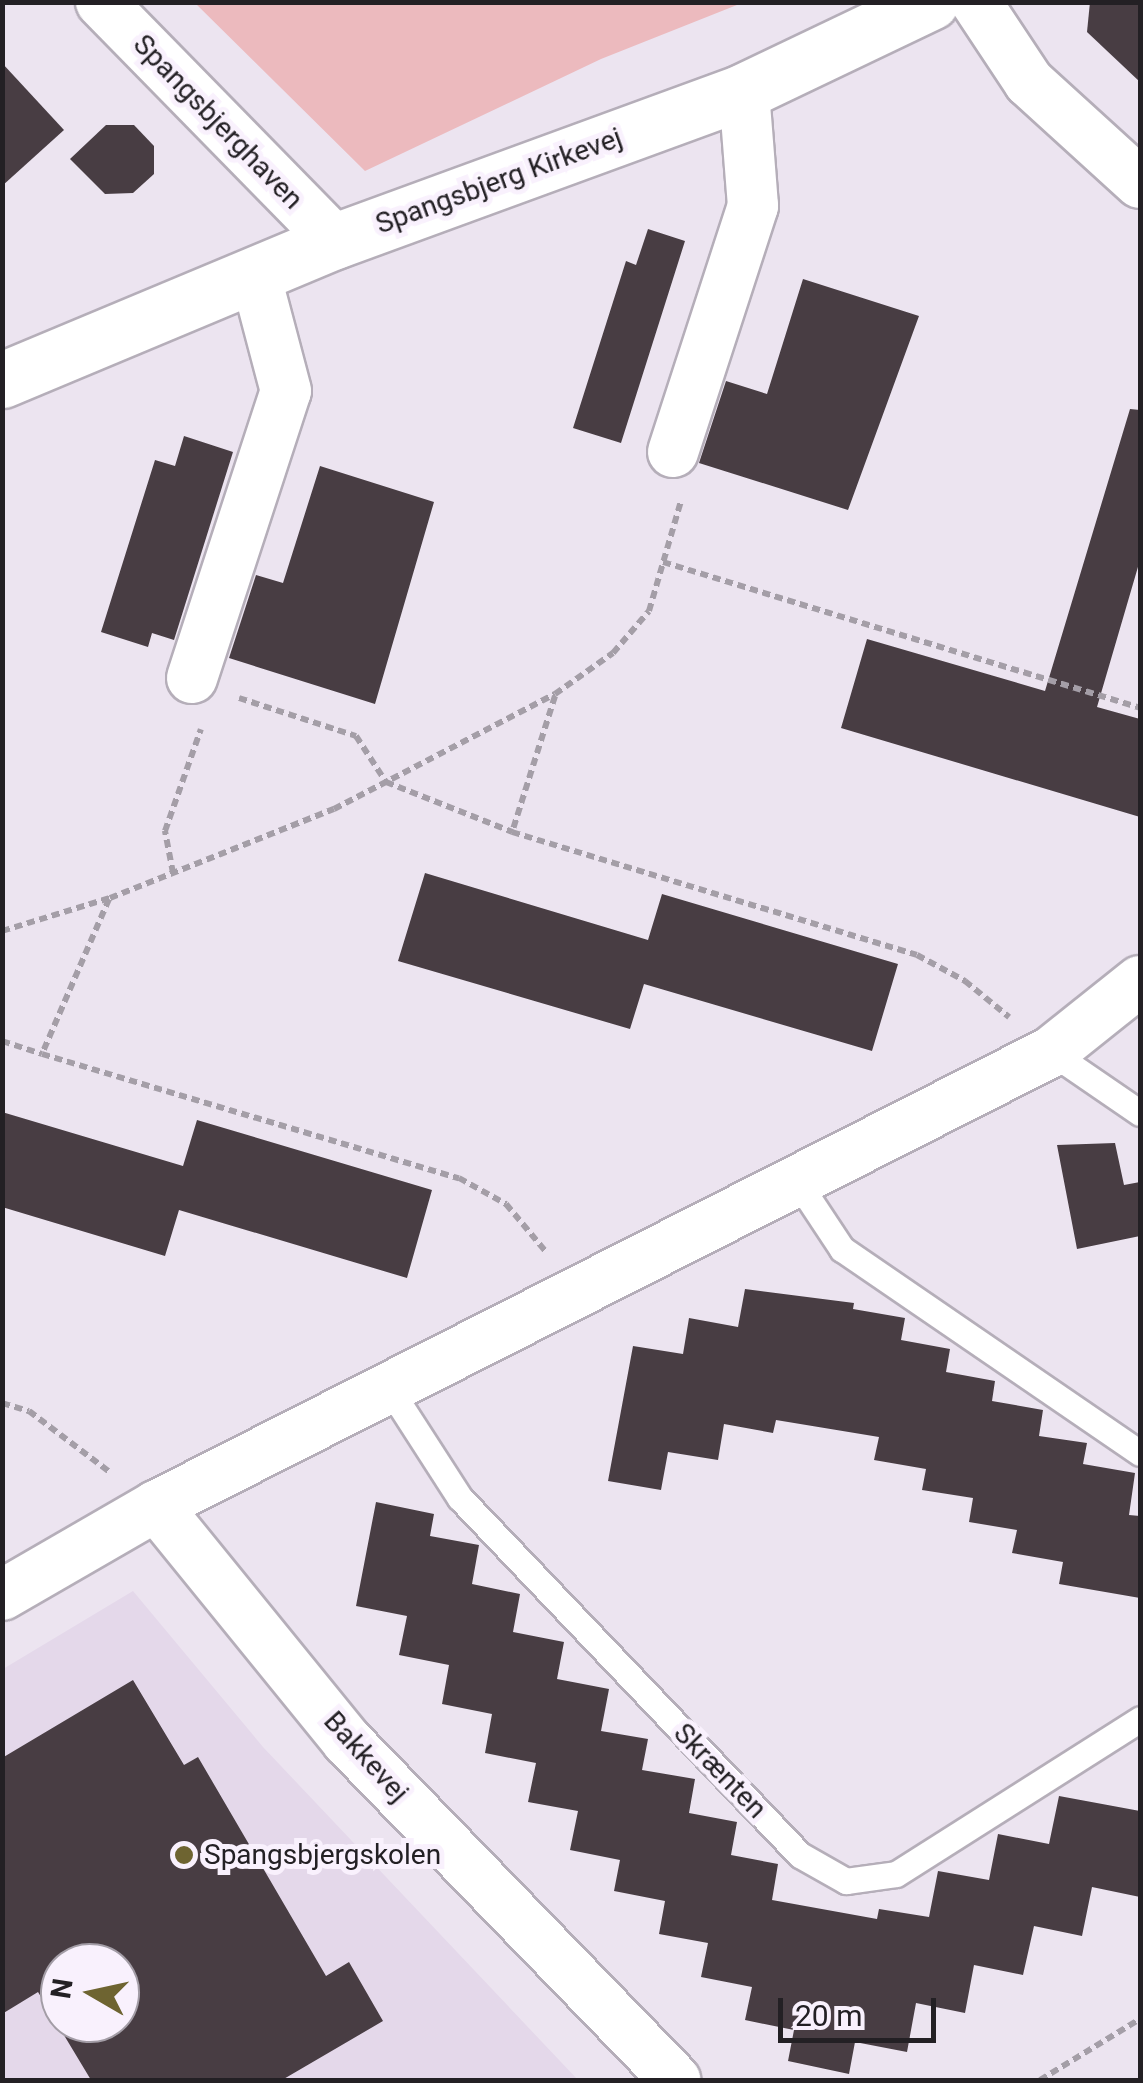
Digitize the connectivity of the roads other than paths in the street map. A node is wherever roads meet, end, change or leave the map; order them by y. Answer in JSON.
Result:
{"nodes":[{"id":1,"x":101,"y":2,"type":"edge"},
{"id":2,"x":931,"y":2,"type":"edge"},
{"id":3,"x":976,"y":2,"type":"edge"},
{"id":4,"x":744,"y":90,"type":"junction"},
{"id":5,"x":1140,"y":183,"type":"edge"},
{"id":6,"x":335,"y":240,"type":"junction"},
{"id":7,"x":254,"y":274,"type":"junction"},
{"id":8,"x":2,"y":380,"type":"edge"},
{"id":9,"x":673,"y":452,"type":"road end"},
{"id":10,"x":203,"y":684,"type":"road end"},
{"id":11,"x":1140,"y":982,"type":"edge"},
{"id":12,"x":1051,"y":1052,"type":"junction"},
{"id":13,"x":1140,"y":1113,"type":"edge"},
{"id":14,"x":797,"y":1180,"type":"junction"},
{"id":15,"x":389,"y":1388,"type":"junction"},
{"id":16,"x":1140,"y":1453,"type":"edge"},
{"id":17,"x":156,"y":1506,"type":"junction"},
{"id":18,"x":2,"y":1595,"type":"edge"},
{"id":19,"x":1140,"y":1720,"type":"edge"},
{"id":20,"x":674,"y":2080,"type":"edge"}],
"edges":[{"from":1,"to":6,"type":"street","name":"Spangsbjerghaven"},
{"from":2,"to":4,"type":"street","name":"Spangsbjerg Kirkevej"},
{"from":3,"to":5,"type":"street"},
{"from":4,"to":6,"type":"street","name":"Spangsbjerg Kirkevej"},
{"from":4,"to":9,"type":"street"},
{"from":6,"to":7,"type":"street","name":"Spangsbjerg Kirkevej"},
{"from":7,"to":8,"type":"street","name":"Spangsbjerg Kirkevej"},
{"from":7,"to":10,"type":"street"},
{"from":11,"to":12,"type":"street"},
{"from":12,"to":13,"type":"lane"},
{"from":12,"to":14,"type":"street"},
{"from":14,"to":15,"type":"street"},
{"from":14,"to":16,"type":"lane"},
{"from":15,"to":17,"type":"street"},
{"from":15,"to":19,"type":"lane","name":"Skrænten"},
{"from":17,"to":18,"type":"street"},
{"from":17,"to":20,"type":"street","name":"Bakkevej"}]}
